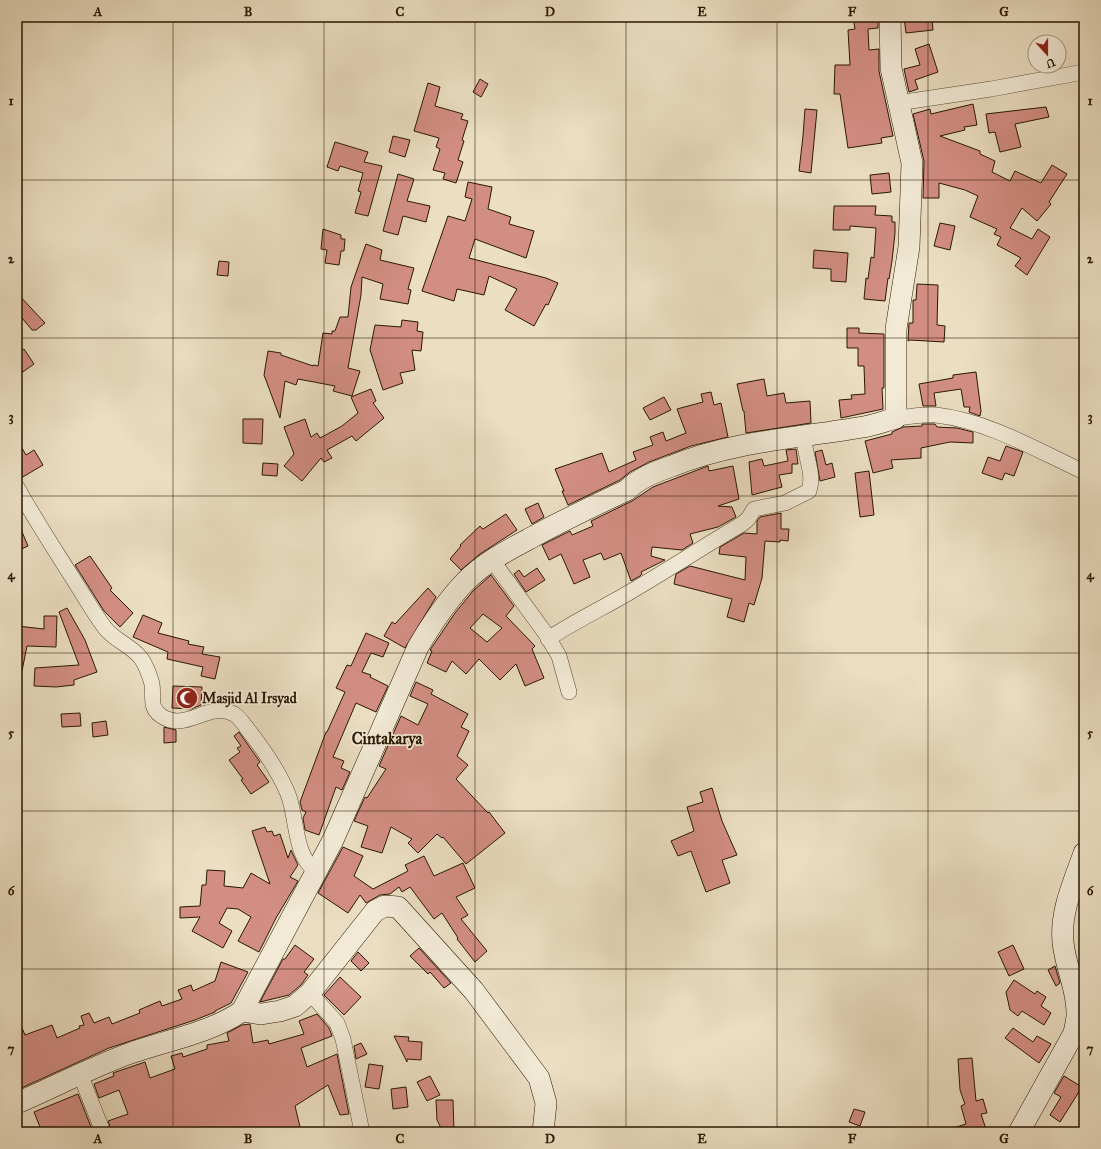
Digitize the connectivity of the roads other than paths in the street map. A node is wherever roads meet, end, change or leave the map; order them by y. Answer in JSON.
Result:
{"nodes":[{"id":1,"x":890,"y":17,"type":"edge"},
{"id":2,"x":1084,"y":72,"type":"edge"},
{"id":3,"x":898,"y":103,"type":"junction"},
{"id":4,"x":896,"y":418,"type":"junction"},
{"id":5,"x":804,"y":436,"type":"junction"},
{"id":6,"x":1084,"y":472,"type":"edge"},
{"id":7,"x":17,"y":487,"type":"edge"},
{"id":8,"x":492,"y":560,"type":"junction"},
{"id":9,"x":548,"y":639,"type":"junction"},
{"id":10,"x":570,"y":692,"type":"dead end"},
{"id":11,"x":1084,"y":853,"type":"edge"},
{"id":12,"x":316,"y":872,"type":"junction"},
{"id":13,"x":310,"y":993,"type":"junction"},
{"id":14,"x":242,"y":1011,"type":"junction"},
{"id":15,"x":80,"y":1074,"type":"junction"},
{"id":16,"x":17,"y":1103,"type":"edge"},
{"id":17,"x":103,"y":1132,"type":"edge"},
{"id":18,"x":362,"y":1132,"type":"edge"},
{"id":19,"x":542,"y":1132,"type":"edge"},
{"id":20,"x":1019,"y":1132,"type":"edge"}],
"edges":[{"from":1,"to":3,"type":"street"},
{"from":2,"to":3,"type":"street"},
{"from":3,"to":4,"type":"street"},
{"from":4,"to":5,"type":"street"},
{"from":4,"to":6,"type":"street"},
{"from":5,"to":8,"type":"street"},
{"from":5,"to":9,"type":"street"},
{"from":7,"to":12,"type":"street"},
{"from":8,"to":9,"type":"street"},
{"from":8,"to":12,"type":"street"},
{"from":9,"to":10,"type":"street"},
{"from":11,"to":20,"type":"street"},
{"from":12,"to":14,"type":"street"},
{"from":13,"to":14,"type":"street"},
{"from":13,"to":18,"type":"street"},
{"from":13,"to":19,"type":"street"},
{"from":14,"to":15,"type":"street"},
{"from":15,"to":16,"type":"street"},
{"from":15,"to":17,"type":"street"}]}
